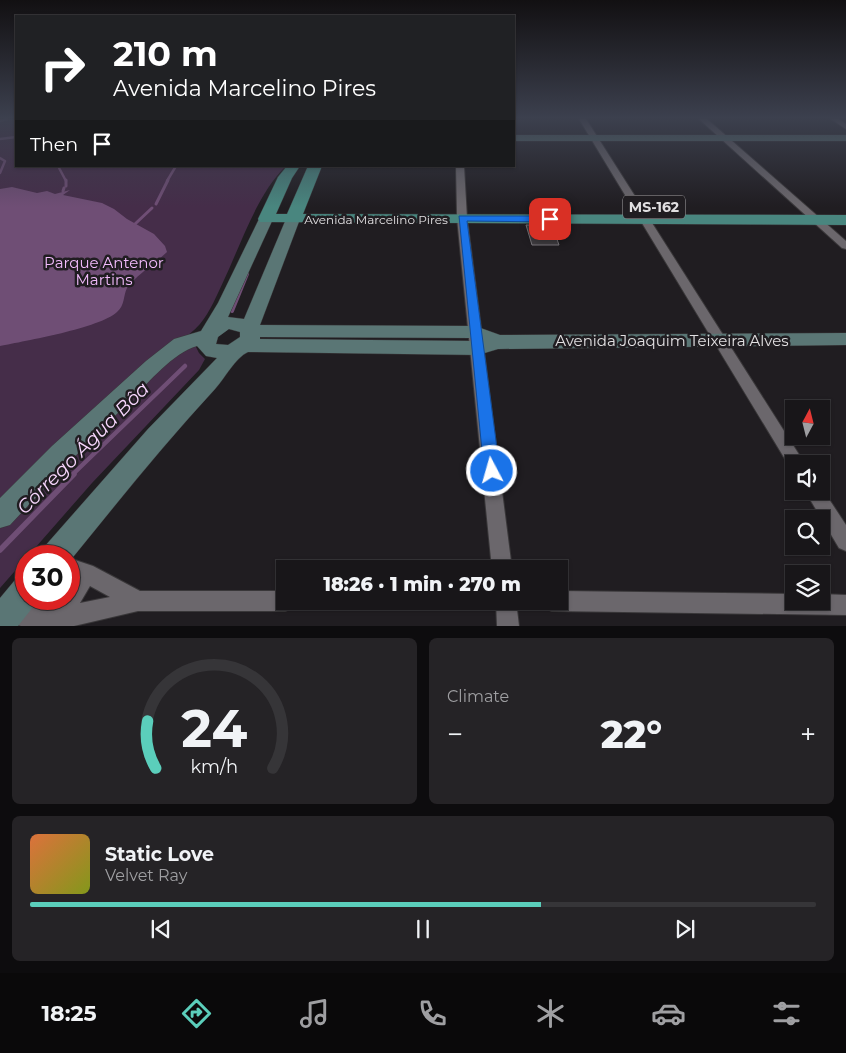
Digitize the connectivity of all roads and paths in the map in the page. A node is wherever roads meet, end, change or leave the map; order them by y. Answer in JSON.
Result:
{"nodes":[{"id":1,"x":599,"y":148,"type":"edge"},
{"id":2,"x":735,"y":148,"type":"edge"},
{"id":3,"x":293,"y":167,"type":"edge"},
{"id":4,"x":315,"y":167,"type":"edge"},
{"id":5,"x":460,"y":167,"type":"edge"},
{"id":6,"x":803,"y":208,"type":"junction"},
{"id":7,"x":846,"y":208,"type":"edge"},
{"id":8,"x":462,"y":213,"type":"junction"},
{"id":9,"x":641,"y":213,"type":"junction"},
{"id":10,"x":268,"y":214,"type":"junction"},
{"id":11,"x":295,"y":214,"type":"junction"},
{"id":12,"x":816,"y":220,"type":"junction"},
{"id":13,"x":846,"y":220,"type":"edge"},
{"id":14,"x":846,"y":246,"type":"edge"},
{"id":15,"x":209,"y":333,"type":"junction"},
{"id":16,"x":244,"y":339,"type":"junction"},
{"id":17,"x":846,"y":339,"type":"edge"},
{"id":18,"x":477,"y":340,"type":"junction"},
{"id":19,"x":720,"y":340,"type":"junction"},
{"id":20,"x":498,"y":342,"type":"joint"},
{"id":21,"x":791,"y":455,"type":"edge"},
{"id":22,"x":820,"y":500,"type":"edge"},
{"id":23,"x":0,"y":516,"type":"edge"},
{"id":24,"x":846,"y":542,"type":"edge"},
{"id":25,"x":64,"y":545,"type":"edge"},
{"id":26,"x":501,"y":560,"type":"edge"},
{"id":27,"x":80,"y":572,"type":"edge"},
{"id":28,"x":138,"y":601,"type":"junction"},
{"id":29,"x":276,"y":601,"type":"edge"},
{"id":30,"x":568,"y":601,"type":"edge"},
{"id":31,"x":15,"y":604,"type":"edge"},
{"id":32,"x":846,"y":605,"type":"edge"},
{"id":33,"x":63,"y":610,"type":"edge"},
{"id":34,"x":507,"y":610,"type":"edge"},
{"id":35,"x":3,"y":618,"type":"edge"},
{"id":36,"x":60,"y":618,"type":"junction"},
{"id":37,"x":508,"y":626,"type":"edge"}],
"edges":[{"from":1,"to":9,"type":"street"},
{"from":2,"to":6,"type":"street"},
{"from":3,"to":10,"type":"main road"},
{"from":4,"to":11,"type":"main road"},
{"from":5,"to":8,"type":"street"},
{"from":6,"to":7,"type":"main road","name":"Avenida Marcelino Pires","number":"MS-162"},
{"from":6,"to":9,"type":"main road","name":"Avenida Marcelino Pires","number":"MS-162"},
{"from":6,"to":12,"type":"street"},
{"from":8,"to":9,"type":"main road","name":"Avenida Marcelino Pires","number":"MS-162"},
{"from":8,"to":11,"type":"main road","name":"Avenida Marcelino Pires","number":"MS-162"},
{"from":8,"to":18,"type":"street"},
{"from":9,"to":12,"type":"main road","name":"Avenida Marcelino Pires","number":"MS-162"},
{"from":9,"to":19,"type":"street"},
{"from":10,"to":11,"type":"main road","name":"Avenida Marcelino Pires","number":"MS-162"},
{"from":10,"to":15,"type":"main road"},
{"from":11,"to":16,"type":"main road"},
{"from":12,"to":13,"type":"main road","name":"Avenida Marcelino Pires","number":"MS-162"},
{"from":12,"to":14,"type":"street"},
{"from":15,"to":16,"type":"main road"},
{"from":15,"to":16,"type":"main road"},
{"from":15,"to":23,"type":"main road"},
{"from":16,"to":18,"type":"main road","name":"Avenida Joaquim Teixeira Alves"},
{"from":16,"to":25,"type":"main road"},
{"from":17,"to":19,"type":"main road","name":"Avenida Joaquim Teixeira Alves"},
{"from":18,"to":20,"type":"main road","name":"Avenida Joaquim Teixeira Alves"},
{"from":18,"to":26,"type":"street"},
{"from":19,"to":20,"type":"main road","name":"Avenida Joaquim Teixeira Alves"},
{"from":19,"to":21,"type":"street"},
{"from":22,"to":24,"type":"street"},
{"from":27,"to":28,"type":"street"},
{"from":28,"to":29,"type":"street"},
{"from":28,"to":36,"type":"street"},
{"from":30,"to":32,"type":"street"},
{"from":31,"to":35,"type":"main road"},
{"from":33,"to":36,"type":"street"},
{"from":34,"to":37,"type":"street"},
{"from":35,"to":36,"type":"street"}]}
